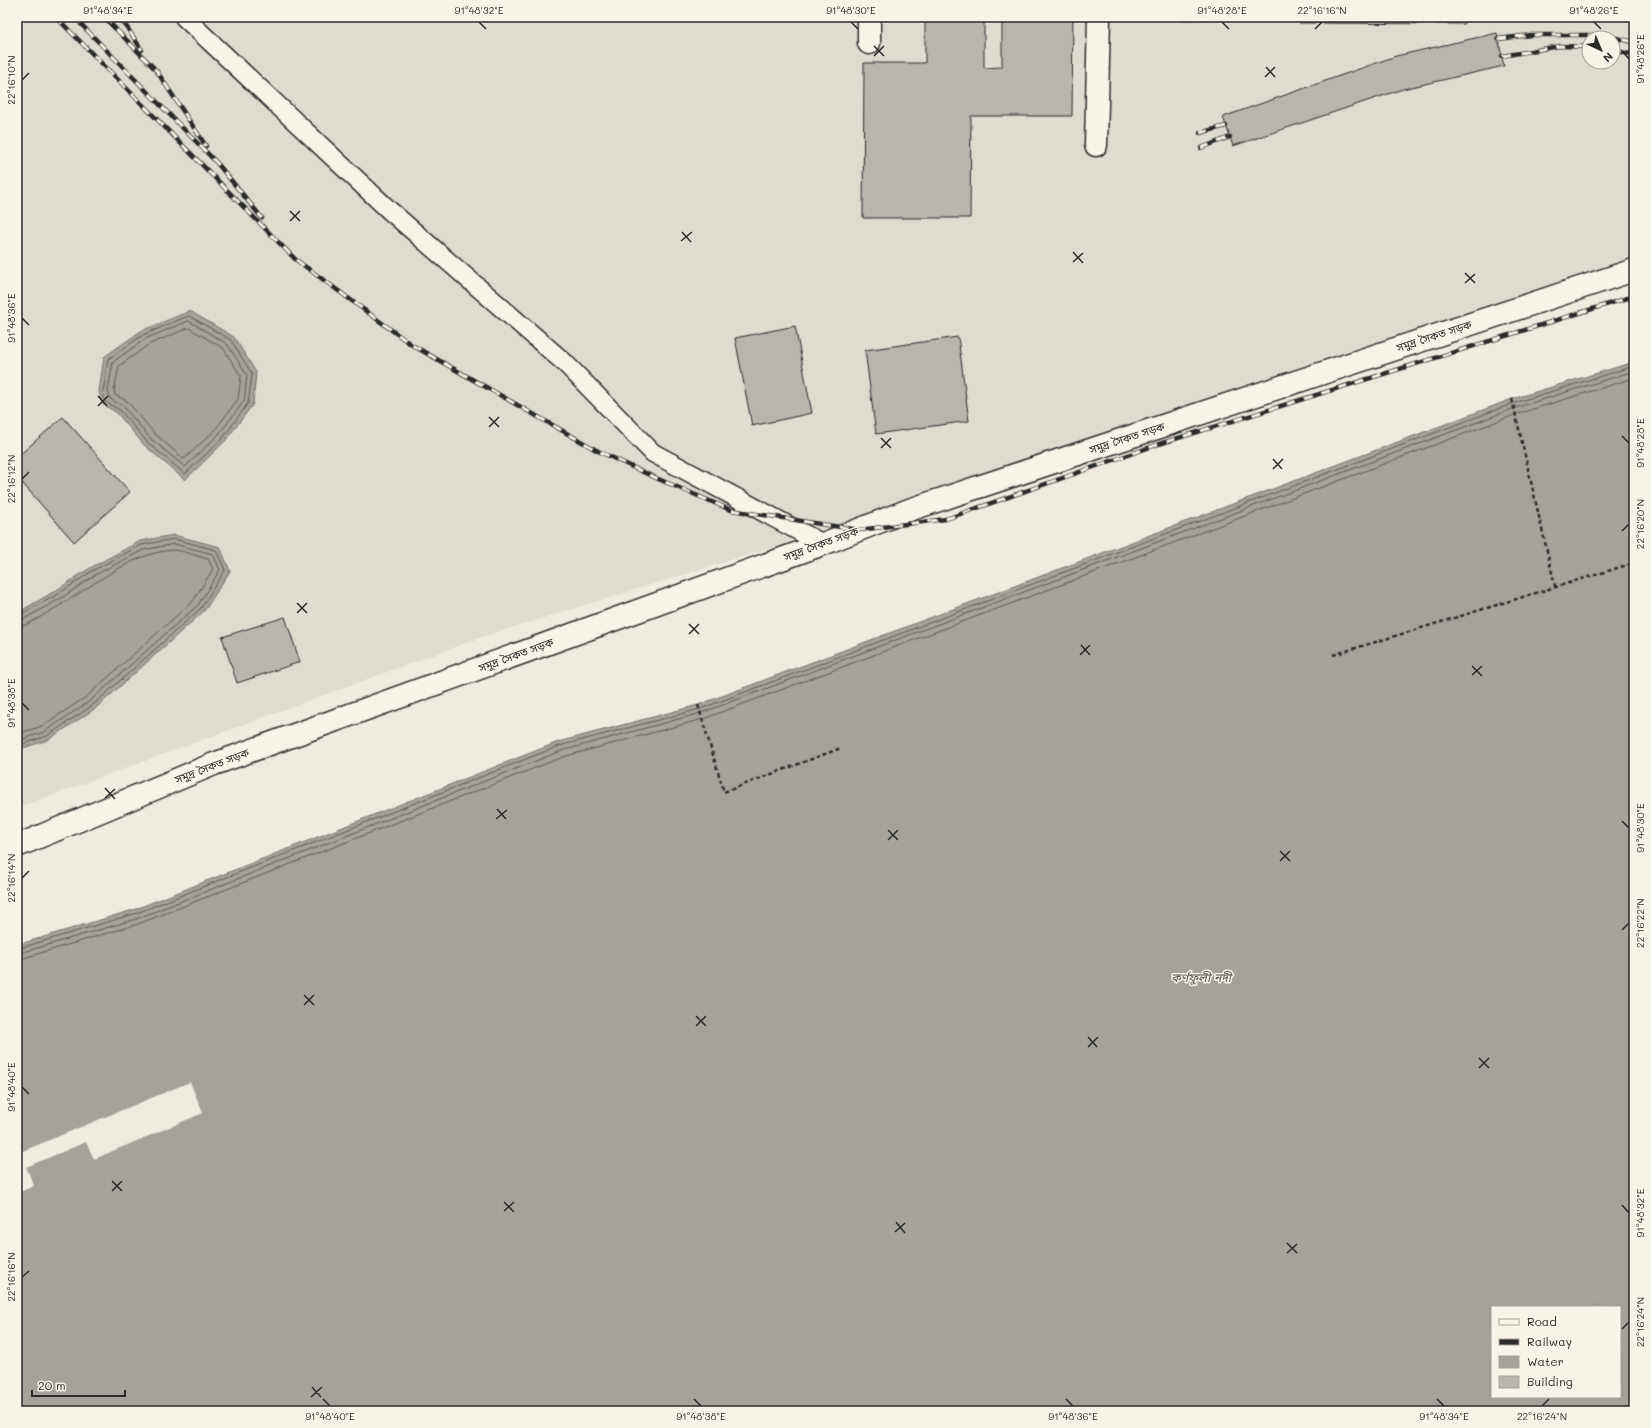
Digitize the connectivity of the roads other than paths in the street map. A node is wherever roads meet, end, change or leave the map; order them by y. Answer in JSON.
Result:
{"nodes":[{"id":1,"x":184,"y":17,"type":"edge"},
{"id":2,"x":869,"y":17,"type":"edge"},
{"id":3,"x":1099,"y":17,"type":"edge"},
{"id":4,"x":869,"y":44,"type":"dead end"},
{"id":5,"x":1096,"y":145,"type":"dead end"},
{"id":6,"x":1634,"y":270,"type":"edge"},
{"id":7,"x":823,"y":544,"type":"junction"},
{"id":8,"x":17,"y":846,"type":"edge"}],
"edges":[{"from":1,"to":7,"type":"lane"},
{"from":2,"to":4,"type":"main road"},
{"from":3,"to":5,"type":"main road"},
{"from":6,"to":7,"type":"main road","name":"সমুদ্র সৈকত সড়ক"},
{"from":7,"to":8,"type":"main road","name":"সমুদ্র সৈকত সড়ক"}]}
